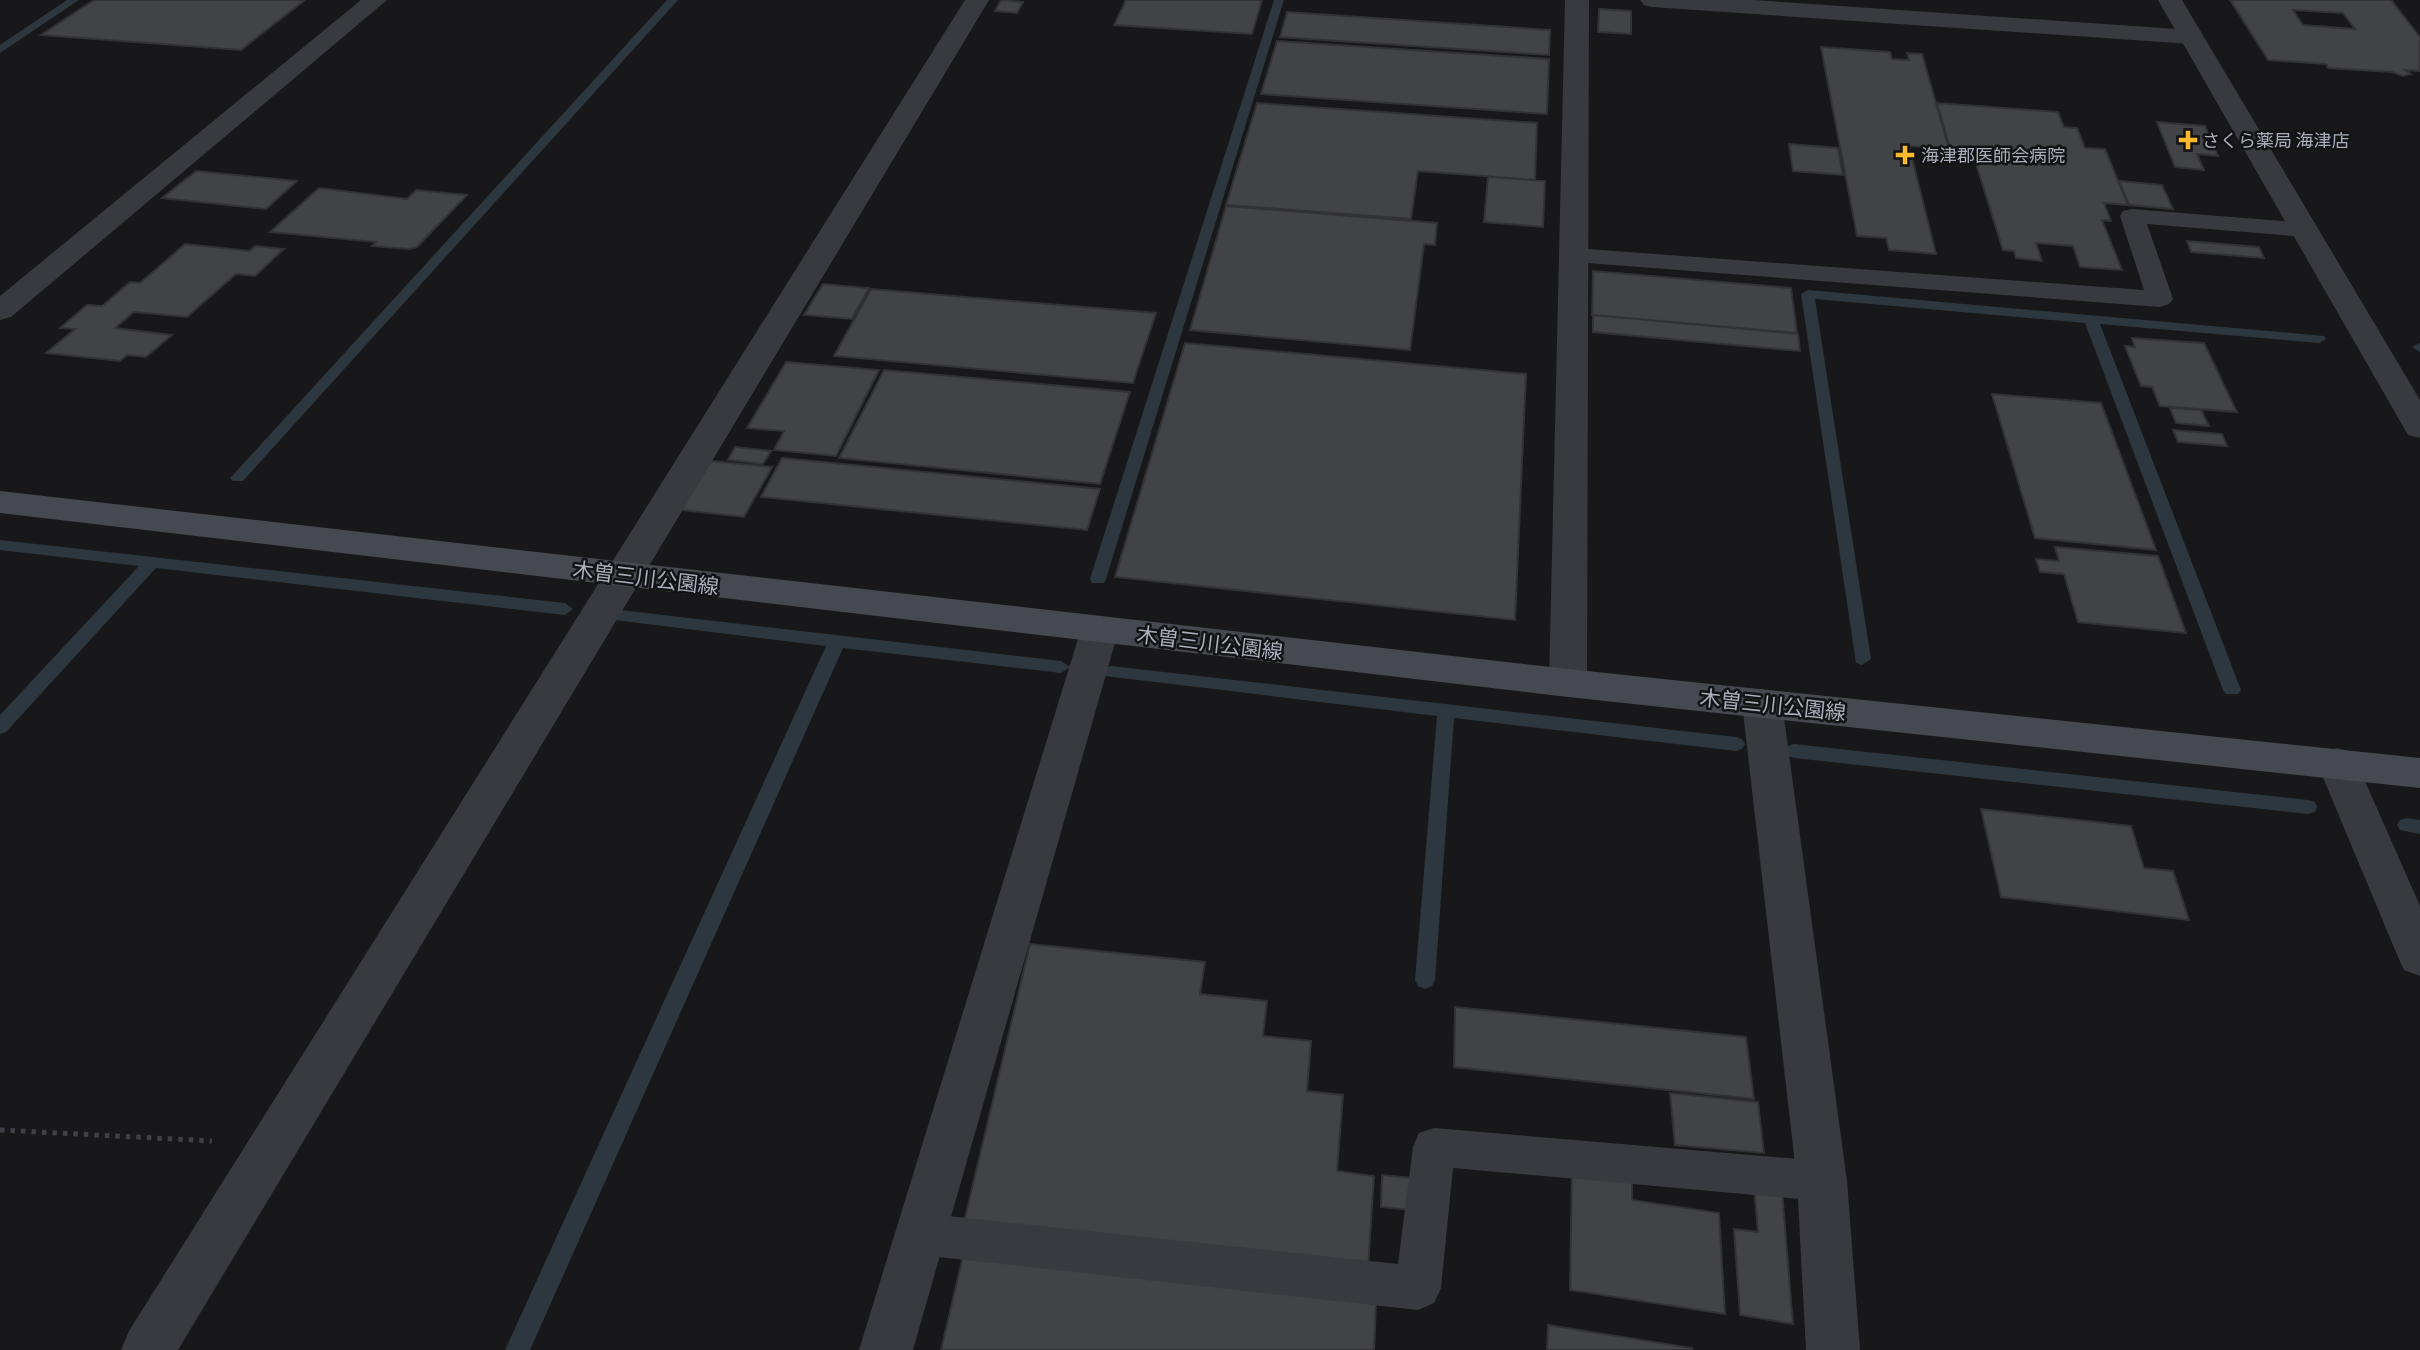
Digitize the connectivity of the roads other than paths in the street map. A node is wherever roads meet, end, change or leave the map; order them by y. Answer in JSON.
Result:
{"nodes":[{"id":1,"x":375,"y":0,"type":"edge"},
{"id":2,"x":977,"y":0,"type":"edge"},
{"id":3,"x":1577,"y":0,"type":"edge"},
{"id":4,"x":1652,"y":0,"type":"edge"},
{"id":5,"x":2170,"y":0,"type":"edge"},
{"id":6,"x":2191,"y":37,"type":"junction"},
{"id":7,"x":2305,"y":230,"type":"junction"},
{"id":8,"x":1574,"y":255,"type":"junction"},
{"id":9,"x":0,"y":311,"type":"edge"},
{"id":10,"x":2420,"y":428,"type":"edge"},
{"id":11,"x":0,"y":502,"type":"edge"},
{"id":12,"x":623,"y":575,"type":"junction"},
{"id":13,"x":1100,"y":629,"type":"junction"},
{"id":14,"x":1568,"y":683,"type":"junction"},
{"id":15,"x":1762,"y":703,"type":"junction"},
{"id":16,"x":2337,"y":763,"type":"junction"},
{"id":17,"x":2420,"y":773,"type":"edge"},
{"id":18,"x":2420,"y":957,"type":"edge"},
{"id":19,"x":1822,"y":1181,"type":"junction"},
{"id":20,"x":920,"y":1234,"type":"junction"},
{"id":21,"x":148,"y":1350,"type":"edge"},
{"id":22,"x":886,"y":1350,"type":"edge"},
{"id":23,"x":1833,"y":1350,"type":"edge"}],
"edges":[{"from":1,"to":9,"type":"street"},
{"from":2,"to":12,"type":"street"},
{"from":3,"to":8,"type":"street"},
{"from":4,"to":6,"type":"street"},
{"from":5,"to":6,"type":"street"},
{"from":6,"to":7,"type":"street"},
{"from":7,"to":8,"type":"lane"},
{"from":7,"to":10,"type":"street"},
{"from":8,"to":14,"type":"street"},
{"from":11,"to":12,"type":"main road","name":"木曽三川公園線"},
{"from":12,"to":13,"type":"main road","name":"木曽三川公園線"},
{"from":12,"to":21,"type":"street"},
{"from":13,"to":14,"type":"main road","name":"木曽三川公園線"},
{"from":13,"to":20,"type":"street"},
{"from":14,"to":15,"type":"main road","name":"木曽三川公園線"},
{"from":15,"to":16,"type":"main road","name":"木曽三川公園線"},
{"from":15,"to":19,"type":"street"},
{"from":16,"to":17,"type":"main road","name":"木曽三川公園線"},
{"from":16,"to":18,"type":"street"},
{"from":19,"to":20,"type":"lane"},
{"from":19,"to":23,"type":"street"},
{"from":20,"to":22,"type":"street"}]}
